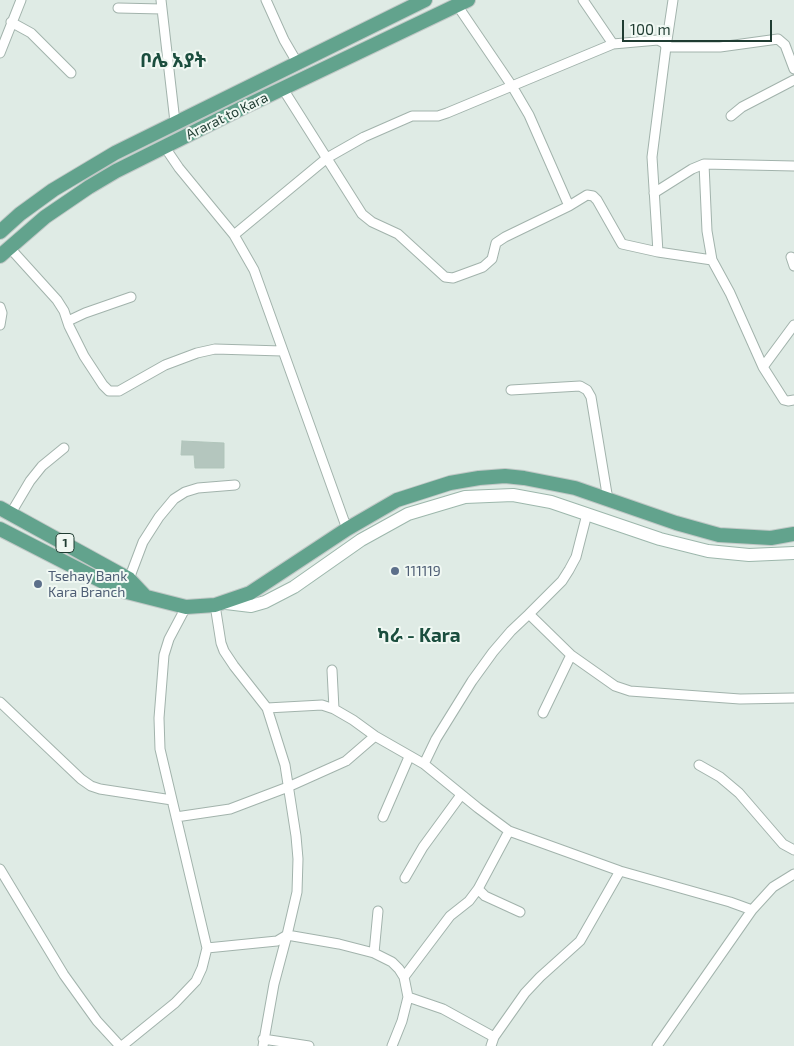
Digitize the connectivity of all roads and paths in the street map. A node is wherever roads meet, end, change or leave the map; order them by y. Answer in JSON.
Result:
{"nodes":[{"id":1,"x":21,"y":0,"type":"edge"},
{"id":2,"x":266,"y":0,"type":"edge"},
{"id":3,"x":425,"y":0,"type":"edge"},
{"id":4,"x":583,"y":0,"type":"edge"},
{"id":5,"x":673,"y":0,"type":"edge"},
{"id":6,"x":462,"y":2,"type":"edge"},
{"id":7,"x":162,"y":4,"type":"edge"},
{"id":8,"x":118,"y":8,"type":"dead end"},
{"id":9,"x":11,"y":22,"type":"junction"},
{"id":10,"x":614,"y":44,"type":"junction"},
{"id":11,"x":666,"y":47,"type":"junction"},
{"id":12,"x":0,"y":53,"type":"edge"},
{"id":13,"x":298,"y":64,"type":"junction"},
{"id":14,"x":794,"y":69,"type":"edge"},
{"id":15,"x":71,"y":73,"type":"dead end"},
{"id":16,"x":794,"y":80,"type":"edge"},
{"id":17,"x":512,"y":86,"type":"junction"},
{"id":18,"x":282,"y":89,"type":"junction"},
{"id":19,"x":195,"y":113,"type":"junction"},
{"id":20,"x":731,"y":116,"type":"dead end"},
{"id":21,"x":175,"y":122,"type":"junction"},
{"id":22,"x":204,"y":127,"type":"junction"},
{"id":23,"x":164,"y":146,"type":"junction"},
{"id":24,"x":327,"y":158,"type":"junction"},
{"id":25,"x":704,"y":164,"type":"junction"},
{"id":26,"x":794,"y":166,"type":"edge"},
{"id":27,"x":654,"y":193,"type":"junction"},
{"id":28,"x":569,"y":206,"type":"junction"},
{"id":29,"x":0,"y":232,"type":"edge"},
{"id":30,"x":234,"y":235,"type":"junction"},
{"id":31,"x":4,"y":252,"type":"edge"},
{"id":32,"x":658,"y":252,"type":"junction"},
{"id":33,"x":790,"y":257,"type":"dead end"},
{"id":34,"x":712,"y":260,"type":"junction"},
{"id":35,"x":794,"y":266,"type":"edge"},
{"id":36,"x":131,"y":297,"type":"dead end"},
{"id":37,"x":0,"y":307,"type":"edge"},
{"id":38,"x":68,"y":321,"type":"junction"},
{"id":39,"x":0,"y":325,"type":"edge"},
{"id":40,"x":794,"y":325,"type":"edge"},
{"id":41,"x":282,"y":351,"type":"junction"},
{"id":42,"x":763,"y":367,"type":"junction"},
{"id":43,"x":511,"y":390,"type":"dead end"},
{"id":44,"x":794,"y":400,"type":"edge"},
{"id":45,"x":64,"y":448,"type":"dead end"},
{"id":46,"x":235,"y":485,"type":"dead end"},
{"id":47,"x":608,"y":500,"type":"junction"},
{"id":48,"x":6,"y":510,"type":"edge"},
{"id":49,"x":588,"y":514,"type":"junction"},
{"id":50,"x":0,"y":529,"type":"edge"},
{"id":51,"x":347,"y":529,"type":"junction"},
{"id":52,"x":794,"y":534,"type":"edge"},
{"id":53,"x":794,"y":553,"type":"edge"},
{"id":54,"x":129,"y":579,"type":"junction"},
{"id":55,"x":145,"y":596,"type":"junction"},
{"id":56,"x":220,"y":604,"type":"junction"},
{"id":57,"x":186,"y":607,"type":"junction"},
{"id":58,"x":528,"y":614,"type":"junction"},
{"id":59,"x":571,"y":655,"type":"junction"},
{"id":60,"x":332,"y":670,"type":"dead end"},
{"id":61,"x":794,"y":698,"type":"edge"},
{"id":62,"x":0,"y":702,"type":"edge"},
{"id":63,"x":267,"y":708,"type":"junction"},
{"id":64,"x":334,"y":709,"type":"junction"},
{"id":65,"x":543,"y":713,"type":"dead end"},
{"id":66,"x":375,"y":736,"type":"junction"},
{"id":67,"x":409,"y":757,"type":"junction"},
{"id":68,"x":424,"y":764,"type":"junction"},
{"id":69,"x":699,"y":765,"type":"dead end"},
{"id":70,"x":288,"y":787,"type":"junction"},
{"id":71,"x":461,"y":795,"type":"junction"},
{"id":72,"x":172,"y":800,"type":"junction"},
{"id":73,"x":176,"y":817,"type":"junction"},
{"id":74,"x":383,"y":817,"type":"dead end"},
{"id":75,"x":509,"y":831,"type":"junction"},
{"id":76,"x":794,"y":850,"type":"edge"},
{"id":77,"x":0,"y":869,"type":"edge"},
{"id":78,"x":620,"y":871,"type":"junction"},
{"id":79,"x":794,"y":874,"type":"edge"},
{"id":80,"x":405,"y":878,"type":"dead end"},
{"id":81,"x":478,"y":889,"type":"junction"},
{"id":82,"x":752,"y":910,"type":"junction"},
{"id":83,"x":378,"y":911,"type":"dead end"},
{"id":84,"x":520,"y":912,"type":"dead end"},
{"id":85,"x":287,"y":935,"type":"junction"},
{"id":86,"x":207,"y":948,"type":"junction"},
{"id":87,"x":374,"y":953,"type":"junction"},
{"id":88,"x":404,"y":977,"type":"junction"},
{"id":89,"x":408,"y":997,"type":"junction"},
{"id":90,"x":492,"y":1042,"type":"edge"},
{"id":91,"x":263,"y":1043,"type":"edge"},
{"id":92,"x":121,"y":1046,"type":"edge"},
{"id":93,"x":308,"y":1046,"type":"edge"},
{"id":94,"x":392,"y":1046,"type":"edge"},
{"id":95,"x":657,"y":1046,"type":"edge"}],
"edges":[{"from":1,"to":9,"type":"street"},
{"from":2,"to":13,"type":"street"},
{"from":3,"to":13,"type":"main road","name":"Ararat to Kara"},
{"from":4,"to":10,"type":"street"},
{"from":5,"to":11,"type":"street"},
{"from":6,"to":17,"type":"street"},
{"from":6,"to":18,"type":"main road","name":"Ararat to Kara"},
{"from":7,"to":8,"type":"street"},
{"from":7,"to":21,"type":"street"},
{"from":9,"to":12,"type":"street"},
{"from":9,"to":15,"type":"street"},
{"from":10,"to":11,"type":"street"},
{"from":10,"to":17,"type":"street"},
{"from":11,"to":14,"type":"street"},
{"from":11,"to":27,"type":"street"},
{"from":13,"to":19,"type":"main road","name":"Ararat to Kara"},
{"from":16,"to":20,"type":"street"},
{"from":17,"to":24,"type":"street"},
{"from":17,"to":28,"type":"street"},
{"from":18,"to":22,"type":"main road","name":"Ararat to Kara"},
{"from":18,"to":24,"type":"street"},
{"from":19,"to":21,"type":"main road","name":"Ararat to Kara"},
{"from":19,"to":22,"type":"main road"},
{"from":21,"to":29,"type":"main road","name":"Ararat to Kara"},
{"from":22,"to":23,"type":"main road","name":"Ararat to Kara"},
{"from":23,"to":30,"type":"street"},
{"from":23,"to":31,"type":"main road","name":"Ararat to Kara"},
{"from":24,"to":28,"type":"street"},
{"from":24,"to":30,"type":"street"},
{"from":25,"to":26,"type":"street"},
{"from":25,"to":27,"type":"street"},
{"from":25,"to":34,"type":"street"},
{"from":27,"to":32,"type":"street"},
{"from":28,"to":32,"type":"street"},
{"from":30,"to":41,"type":"street"},
{"from":31,"to":38,"type":"street"},
{"from":32,"to":34,"type":"street"},
{"from":33,"to":35,"type":"street"},
{"from":34,"to":42,"type":"street"},
{"from":36,"to":38,"type":"street"},
{"from":37,"to":39,"type":"street"},
{"from":38,"to":41,"type":"street"},
{"from":40,"to":42,"type":"street"},
{"from":41,"to":51,"type":"street"},
{"from":42,"to":44,"type":"street"},
{"from":43,"to":47,"type":"street"},
{"from":45,"to":48,"type":"street"},
{"from":46,"to":54,"type":"street"},
{"from":47,"to":51,"type":"main road"},
{"from":47,"to":52,"type":"main road"},
{"from":48,"to":54,"type":"main road","number":"1"},
{"from":49,"to":53,"type":"street"},
{"from":49,"to":56,"type":"street"},
{"from":49,"to":58,"type":"street"},
{"from":50,"to":55,"type":"main road","number":"1"},
{"from":51,"to":56,"type":"main road"},
{"from":54,"to":55,"type":"main road"},
{"from":55,"to":57,"type":"main road"},
{"from":56,"to":57,"type":"main road"},
{"from":56,"to":63,"type":"street"},
{"from":57,"to":72,"type":"street"},
{"from":58,"to":59,"type":"street"},
{"from":58,"to":68,"type":"street"},
{"from":59,"to":61,"type":"street"},
{"from":59,"to":65,"type":"street"},
{"from":60,"to":64,"type":"street"},
{"from":62,"to":72,"type":"street"},
{"from":63,"to":64,"type":"street"},
{"from":63,"to":70,"type":"street"},
{"from":64,"to":66,"type":"street"},
{"from":66,"to":67,"type":"street"},
{"from":66,"to":70,"type":"street"},
{"from":67,"to":68,"type":"street"},
{"from":67,"to":74,"type":"street"},
{"from":68,"to":71,"type":"street"},
{"from":69,"to":76,"type":"street"},
{"from":70,"to":73,"type":"street"},
{"from":70,"to":85,"type":"street"},
{"from":71,"to":75,"type":"street"},
{"from":71,"to":80,"type":"street"},
{"from":72,"to":73,"type":"street"},
{"from":73,"to":86,"type":"street"},
{"from":75,"to":78,"type":"street"},
{"from":75,"to":81,"type":"street"},
{"from":77,"to":92,"type":"street"},
{"from":78,"to":82,"type":"street"},
{"from":78,"to":90,"type":"street"},
{"from":79,"to":82,"type":"street"},
{"from":81,"to":84,"type":"street"},
{"from":81,"to":88,"type":"street"},
{"from":82,"to":95,"type":"street"},
{"from":83,"to":87,"type":"street"},
{"from":85,"to":86,"type":"street"},
{"from":85,"to":87,"type":"street"},
{"from":85,"to":91,"type":"street"},
{"from":86,"to":92,"type":"street"},
{"from":87,"to":88,"type":"street"},
{"from":88,"to":89,"type":"street"},
{"from":89,"to":90,"type":"street"},
{"from":89,"to":94,"type":"street"},
{"from":91,"to":93,"type":"street"}]}
